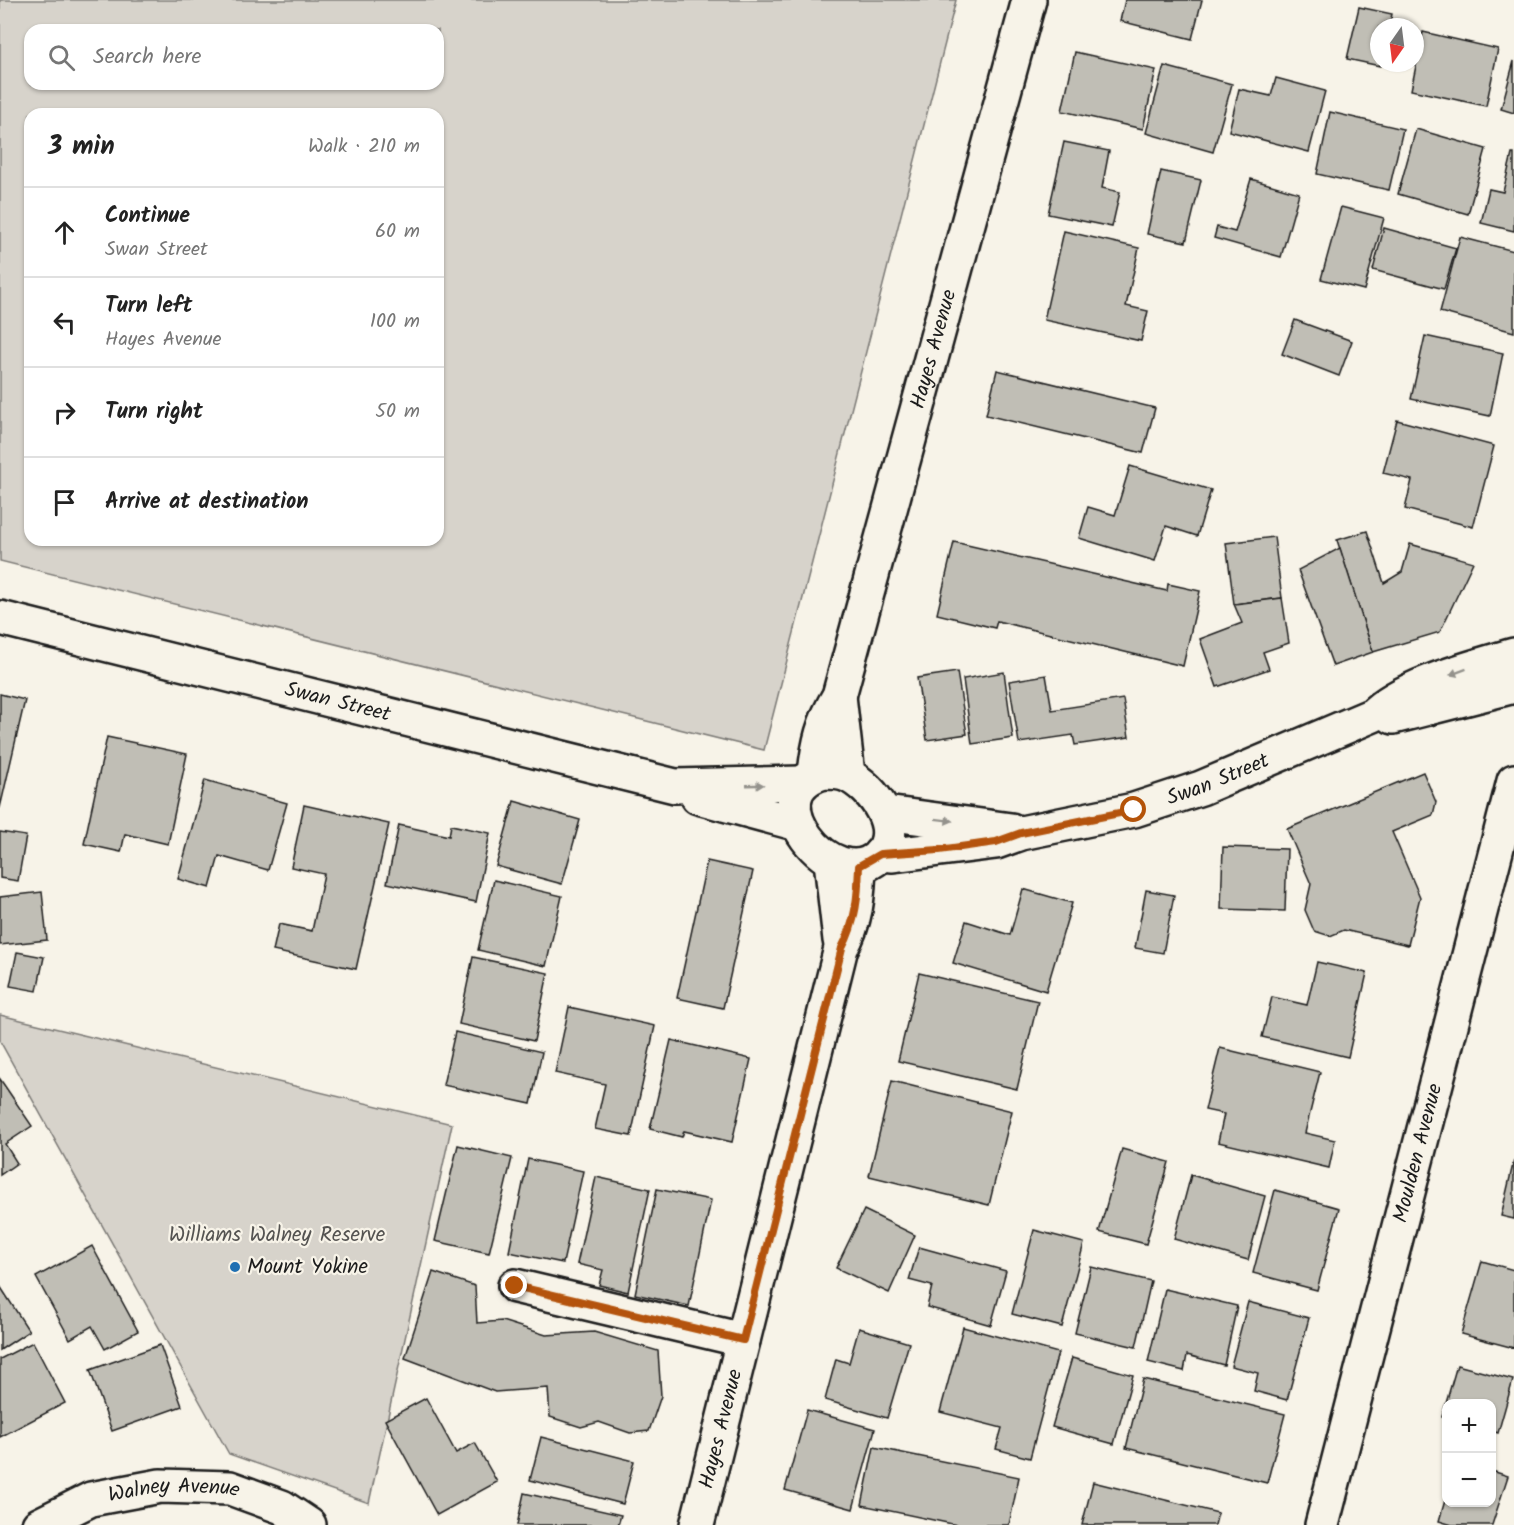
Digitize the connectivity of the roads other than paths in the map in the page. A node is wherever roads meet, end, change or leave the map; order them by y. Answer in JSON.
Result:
{"nodes":[{"id":1,"x":1029,"y":0,"type":"edge"},
{"id":2,"x":0,"y":618,"type":"edge"},
{"id":3,"x":1514,"y":655,"type":"edge"},
{"id":4,"x":1514,"y":686,"type":"edge"},
{"id":5,"x":839,"y":696,"type":"junction"},
{"id":6,"x":1373,"y":715,"type":"junction"},
{"id":7,"x":848,"y":775,"type":"junction"},
{"id":8,"x":808,"y":779,"type":"junction"},
{"id":9,"x":1514,"y":782,"type":"edge"},
{"id":10,"x":675,"y":786,"type":"junction"},
{"id":11,"x":886,"y":813,"type":"junction"},
{"id":12,"x":798,"y":824,"type":"junction"},
{"id":13,"x":1021,"y":833,"type":"junction"},
{"id":14,"x":857,"y":861,"type":"junction"},
{"id":15,"x":515,"y":1286,"type":"dead end"},
{"id":16,"x":743,"y":1340,"type":"junction"},
{"id":17,"x":39,"y":1525,"type":"edge"},
{"id":18,"x":309,"y":1525,"type":"edge"},
{"id":19,"x":697,"y":1525,"type":"edge"},
{"id":20,"x":1322,"y":1525,"type":"edge"}],
"edges":[{"from":1,"to":5,"type":"street","name":"Hayes Avenue"},
{"from":2,"to":10,"type":"street","name":"Swan Street"},
{"from":3,"to":6,"type":"street","name":"Swan Street","one_way":true},
{"from":4,"to":6,"type":"street","name":"Swan Street"},
{"from":5,"to":7,"type":"street","name":"Hayes Avenue"},
{"from":5,"to":8,"type":"street","name":"Hayes Avenue"},
{"from":6,"to":13,"type":"street","name":"Swan Street"},
{"from":7,"to":8,"type":"street"},
{"from":7,"to":11,"type":"street"},
{"from":10,"to":8,"type":"street","name":"Swan Street","one_way":true},
{"from":8,"to":12,"type":"street"},
{"from":9,"to":20,"type":"street","name":"Moulden Avenue"},
{"from":10,"to":12,"type":"street","name":"Swan Street"},
{"from":11,"to":13,"type":"street","name":"Swan Street","one_way":true},
{"from":11,"to":14,"type":"street"},
{"from":12,"to":14,"type":"street"},
{"from":13,"to":14,"type":"street","name":"Swan Street"},
{"from":14,"to":16,"type":"street","name":"Hayes Avenue"},
{"from":15,"to":16,"type":"street"},
{"from":16,"to":19,"type":"street","name":"Hayes Avenue"},
{"from":17,"to":18,"type":"street","name":"Walney Avenue"}]}
